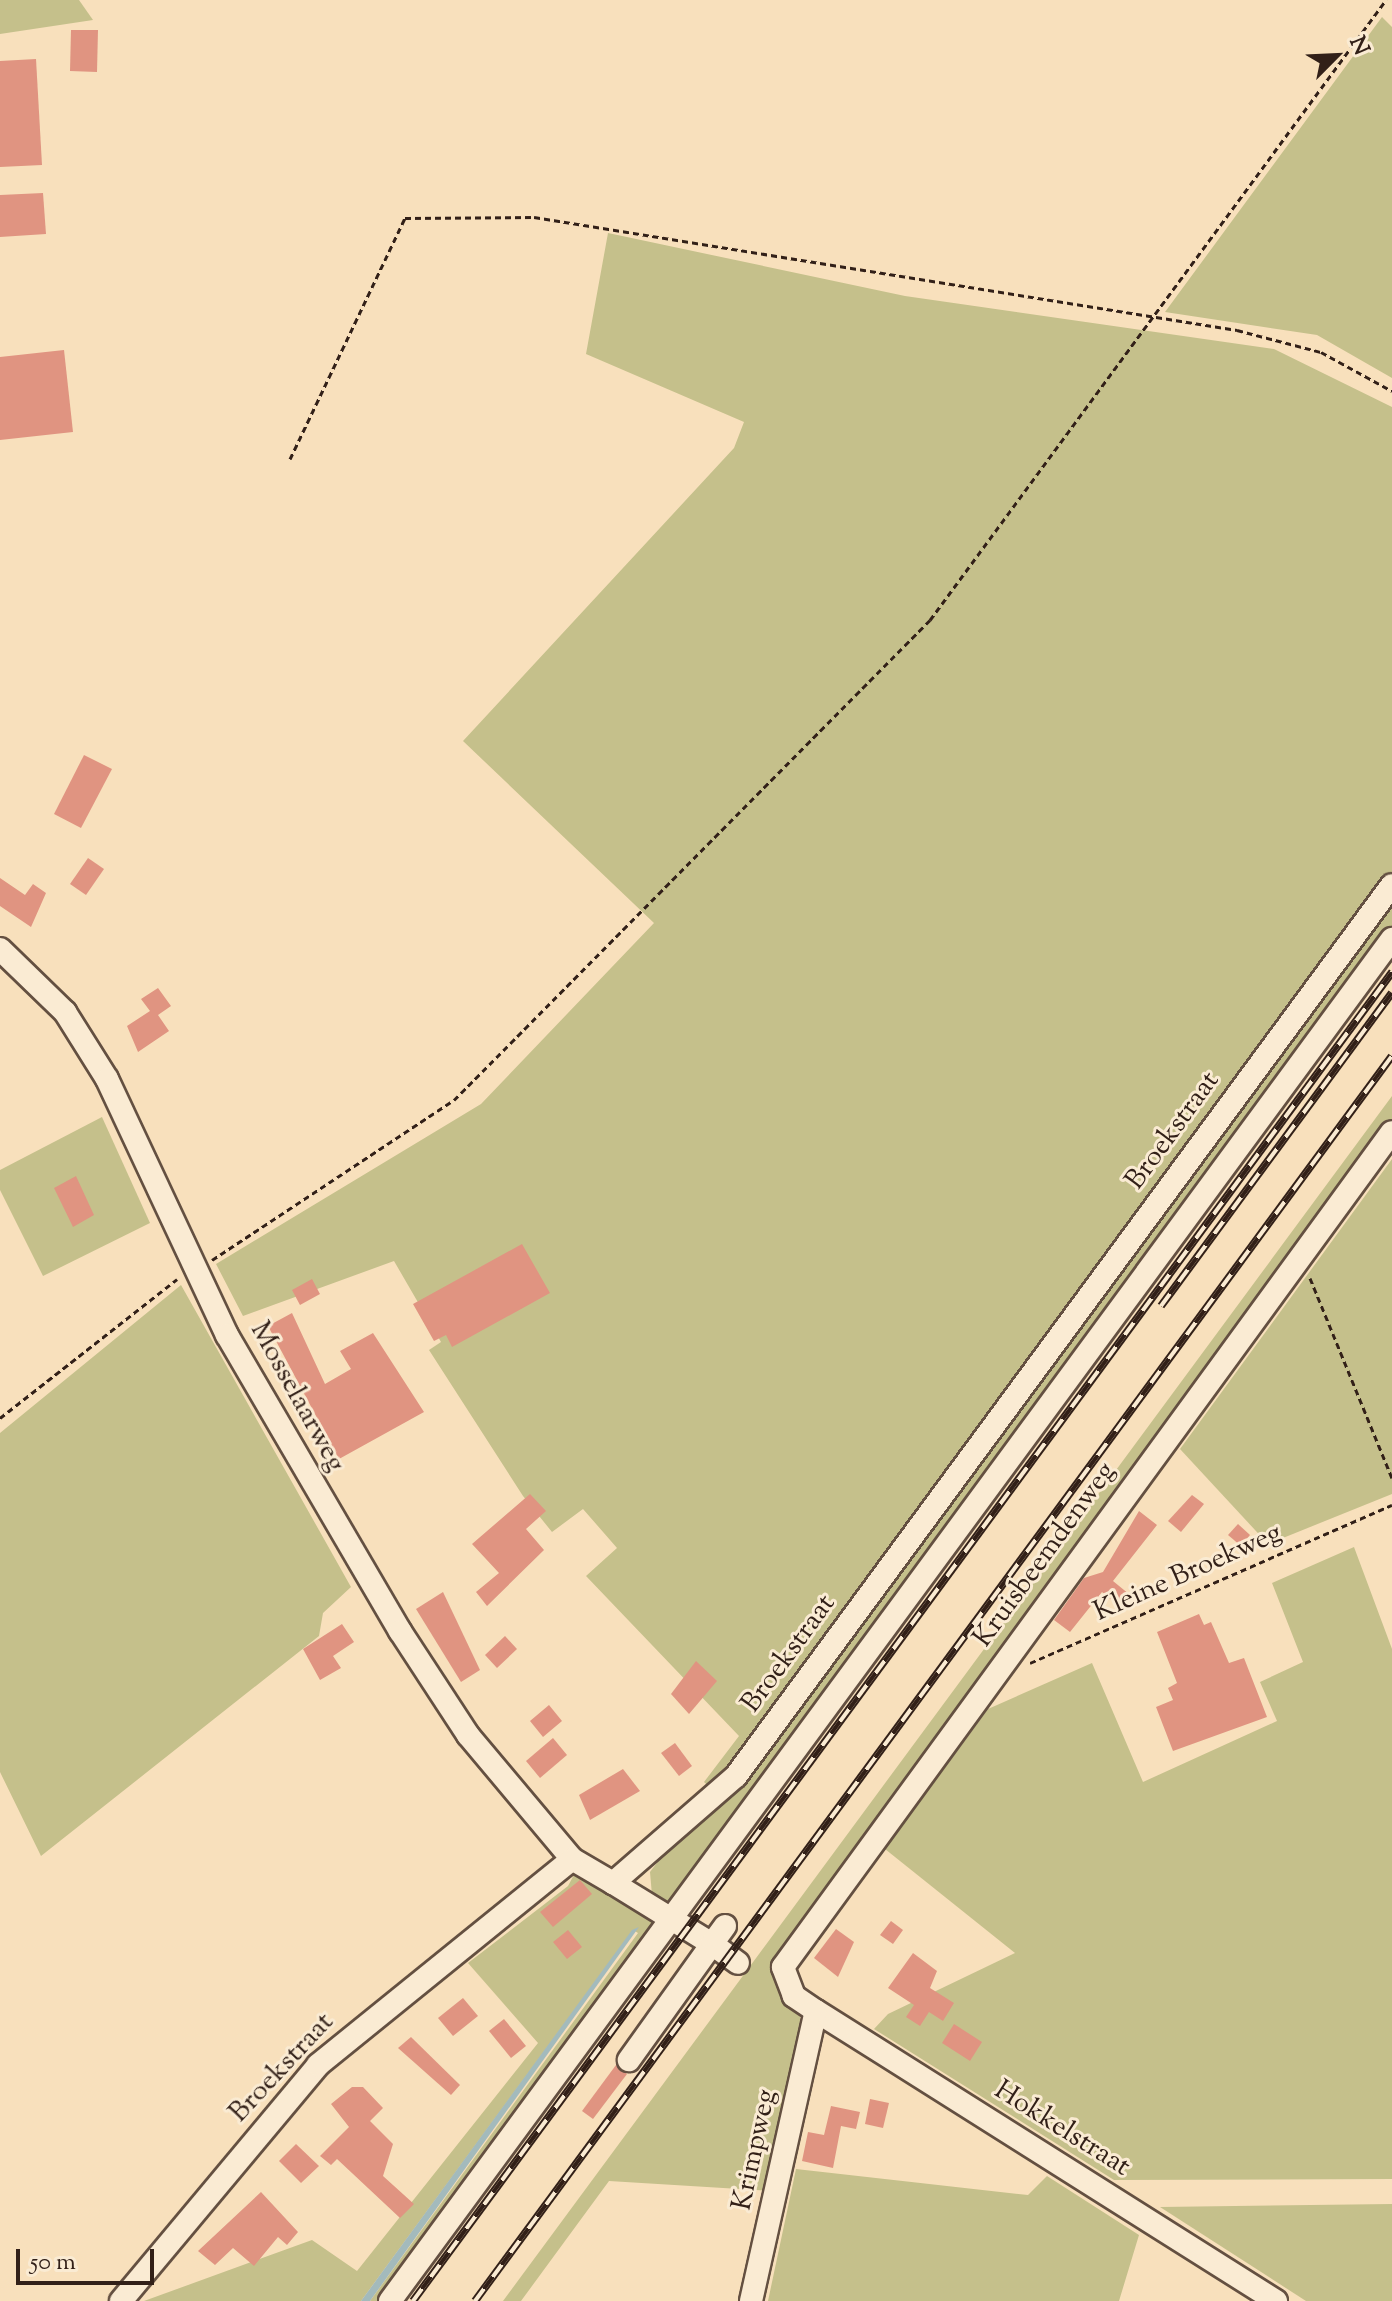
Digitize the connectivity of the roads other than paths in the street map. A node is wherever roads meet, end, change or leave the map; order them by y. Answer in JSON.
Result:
{"nodes":[{"id":1,"x":1392,"y":885,"type":"edge"},
{"id":2,"x":1392,"y":939,"type":"edge"},
{"id":3,"x":0,"y":949,"type":"edge"},
{"id":4,"x":1392,"y":1132,"type":"edge"},
{"id":5,"x":572,"y":1859,"type":"junction"},
{"id":6,"x":613,"y":1883,"type":"junction"},
{"id":7,"x":672,"y":1915,"type":"junction"},
{"id":8,"x":718,"y":1935,"type":"junction"},
{"id":9,"x":738,"y":1963,"type":"dead end"},
{"id":10,"x":816,"y":2011,"type":"junction"},
{"id":11,"x":629,"y":2060,"type":"dead end"},
{"id":12,"x":121,"y":2301,"type":"edge"},
{"id":13,"x":390,"y":2301,"type":"edge"},
{"id":14,"x":751,"y":2301,"type":"edge"},
{"id":15,"x":1276,"y":2301,"type":"edge"}],
"edges":[{"from":1,"to":6,"type":"street","name":"Broekstraat"},
{"from":2,"to":7,"type":"street"},
{"from":3,"to":5,"type":"street","name":"Mosselaarweg"},
{"from":4,"to":10,"type":"street","name":"Kruisbeemdenweg"},
{"from":5,"to":6,"type":"street"},
{"from":5,"to":12,"type":"street","name":"Broekstraat"},
{"from":6,"to":7,"type":"street"},
{"from":7,"to":8,"type":"street"},
{"from":7,"to":13,"type":"street"},
{"from":8,"to":9,"type":"street"},
{"from":8,"to":11,"type":"street"},
{"from":10,"to":14,"type":"street","name":"Krimpweg"},
{"from":10,"to":15,"type":"street","name":"Hokkelstraat"}]}
